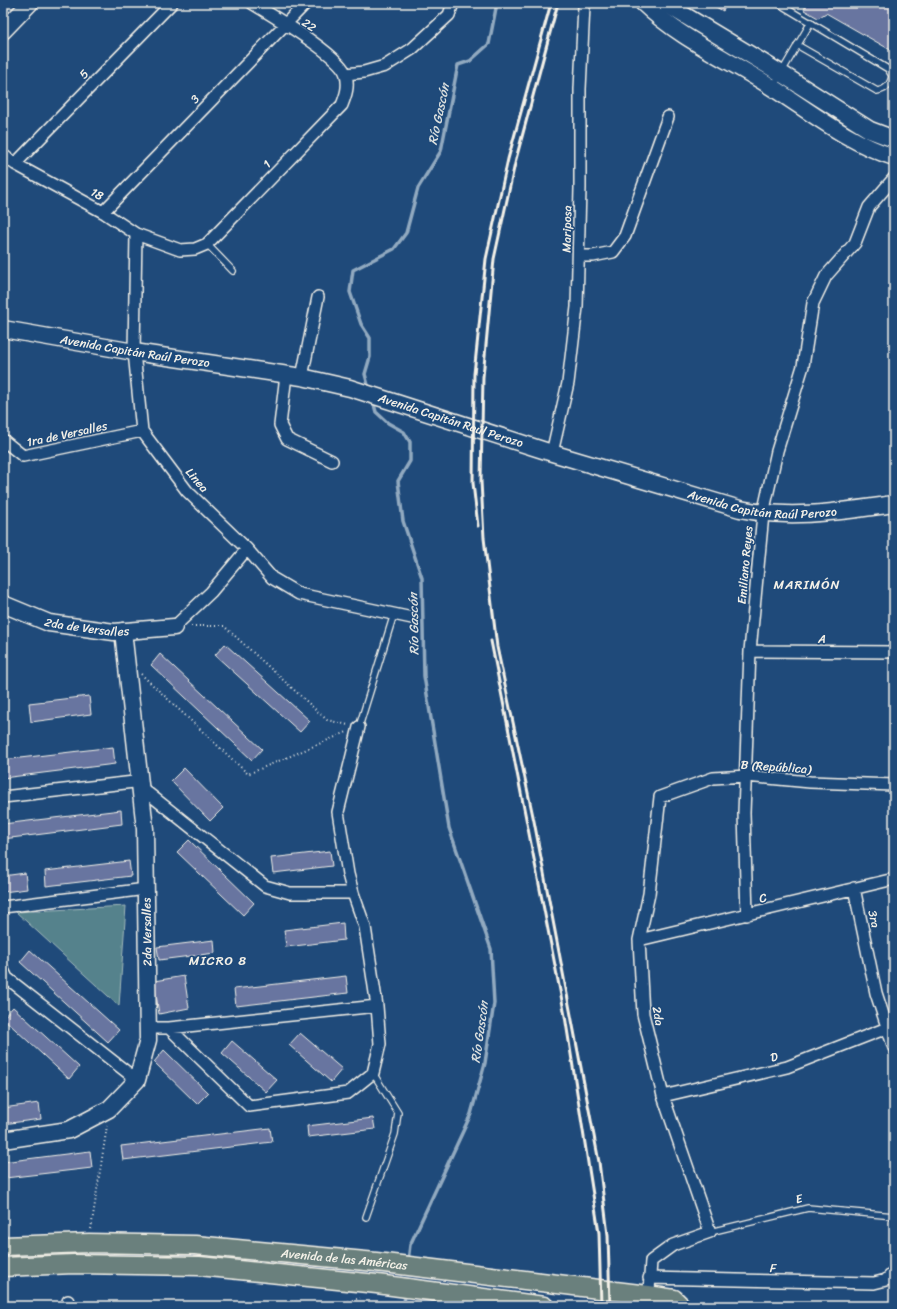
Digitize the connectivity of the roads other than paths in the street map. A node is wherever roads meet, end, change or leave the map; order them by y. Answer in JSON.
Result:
{"nodes":[{"id":1,"x":30,"y":3,"type":"edge"},
{"id":2,"x":172,"y":3,"type":"edge"},
{"id":3,"x":252,"y":3,"type":"edge"},
{"id":4,"x":306,"y":3,"type":"edge"},
{"id":5,"x":453,"y":3,"type":"edge"},
{"id":6,"x":586,"y":3,"type":"edge"},
{"id":7,"x":643,"y":3,"type":"edge"},
{"id":8,"x":653,"y":3,"type":"edge"},
{"id":9,"x":781,"y":5,"type":"dead end"},
{"id":10,"x":810,"y":22,"type":"junction"},
{"id":11,"x":286,"y":24,"type":"junction"},
{"id":12,"x":3,"y":31,"type":"edge"},
{"id":13,"x":797,"y":45,"type":"junction"},
{"id":14,"x":346,"y":74,"type":"junction"},
{"id":15,"x":782,"y":74,"type":"junction"},
{"id":16,"x":772,"y":88,"type":"junction"},
{"id":17,"x":668,"y":116,"type":"dead end"},
{"id":18,"x":894,"y":139,"type":"edge"},
{"id":19,"x":3,"y":155,"type":"edge"},
{"id":20,"x":894,"y":157,"type":"edge"},
{"id":21,"x":15,"y":164,"type":"junction"},
{"id":22,"x":894,"y":178,"type":"edge"},
{"id":23,"x":102,"y":212,"type":"junction"},
{"id":24,"x":136,"y":234,"type":"junction"},
{"id":25,"x":207,"y":244,"type":"junction"},
{"id":26,"x":180,"y":250,"type":"joint"},
{"id":27,"x":579,"y":256,"type":"junction"},
{"id":28,"x":233,"y":271,"type":"dead end"},
{"id":29,"x":318,"y":297,"type":"dead end"},
{"id":30,"x":3,"y":329,"type":"edge"},
{"id":31,"x":134,"y":352,"type":"junction"},
{"id":32,"x":286,"y":375,"type":"junction"},
{"id":33,"x":302,"y":377,"type":"junction"},
{"id":34,"x":142,"y":431,"type":"junction"},
{"id":35,"x":3,"y":440,"type":"edge"},
{"id":36,"x":552,"y":453,"type":"junction"},
{"id":37,"x":332,"y":461,"type":"dead end"},
{"id":38,"x":894,"y":504,"type":"edge"},
{"id":39,"x":763,"y":514,"type":"junction"},
{"id":40,"x":247,"y":549,"type":"junction"},
{"id":41,"x":3,"y":604,"type":"edge"},
{"id":42,"x":394,"y":614,"type":"junction"},
{"id":43,"x":412,"y":618,"type":"dead end"},
{"id":44,"x":174,"y":627,"type":"joint"},
{"id":45,"x":123,"y":631,"type":"junction"},
{"id":46,"x":750,"y":651,"type":"junction"},
{"id":47,"x":894,"y":652,"type":"edge"},
{"id":48,"x":359,"y":727,"type":"joint"},
{"id":49,"x":746,"y":776,"type":"junction"},
{"id":50,"x":894,"y":785,"type":"edge"},
{"id":51,"x":140,"y":786,"type":"junction"},
{"id":52,"x":3,"y":797,"type":"edge"},
{"id":53,"x":660,"y":798,"type":"joint"},
{"id":54,"x":894,"y":879,"type":"edge"},
{"id":55,"x":854,"y":888,"type":"junction"},
{"id":56,"x":146,"y":889,"type":"junction"},
{"id":57,"x":353,"y":893,"type":"junction"},
{"id":58,"x":3,"y":907,"type":"edge"},
{"id":59,"x":747,"y":915,"type":"junction"},
{"id":60,"x":639,"y":940,"type":"junction"},
{"id":61,"x":3,"y":970,"type":"edge"},
{"id":62,"x":378,"y":1006,"type":"junction"},
{"id":63,"x":148,"y":1028,"type":"junction"},
{"id":64,"x":169,"y":1028,"type":"junction"},
{"id":65,"x":887,"y":1028,"type":"junction"},
{"id":66,"x":894,"y":1048,"type":"edge"},
{"id":67,"x":373,"y":1073,"type":"junction"},
{"id":68,"x":137,"y":1080,"type":"junction"},
{"id":69,"x":663,"y":1096,"type":"junction"},
{"id":70,"x":3,"y":1140,"type":"edge"},
{"id":71,"x":894,"y":1216,"type":"edge"},
{"id":72,"x":366,"y":1217,"type":"dead end"},
{"id":73,"x":710,"y":1232,"type":"junction"},
{"id":74,"x":3,"y":1246,"type":"edge"},
{"id":75,"x":3,"y":1267,"type":"edge"},
{"id":76,"x":894,"y":1272,"type":"edge"},
{"id":77,"x":504,"y":1279,"type":"junction"},
{"id":78,"x":648,"y":1293,"type":"edge"},
{"id":79,"x":499,"y":1300,"type":"junction"},
{"id":80,"x":544,"y":1306,"type":"edge"},
{"id":81,"x":681,"y":1306,"type":"edge"}],
"edges":[{"from":1,"to":12,"type":"street"},
{"from":2,"to":21,"type":"street","name":"5"},
{"from":3,"to":11,"type":"street","name":"22"},
{"from":4,"to":11,"type":"street","name":"3"},
{"from":5,"to":14,"type":"street"},
{"from":6,"to":27,"type":"street","name":"Mariposa"},
{"from":7,"to":16,"type":"street"},
{"from":8,"to":15,"type":"street"},
{"from":9,"to":10,"type":"lane"},
{"from":10,"to":13,"type":"lane"},
{"from":10,"to":13,"type":"lane"},
{"from":11,"to":14,"type":"street","name":"22"},
{"from":11,"to":23,"type":"street","name":"3"},
{"from":13,"to":15,"type":"lane"},
{"from":14,"to":25,"type":"street","name":"1"},
{"from":15,"to":16,"type":"lane"},
{"from":15,"to":18,"type":"street"},
{"from":16,"to":20,"type":"street"},
{"from":17,"to":27,"type":"street"},
{"from":19,"to":21,"type":"street","name":"18"},
{"from":21,"to":23,"type":"street","name":"18"},
{"from":22,"to":39,"type":"street","name":"Emiliano Reyes"},
{"from":23,"to":24,"type":"street","name":"18"},
{"from":24,"to":26,"type":"street","name":"18"},
{"from":24,"to":31,"type":"street"},
{"from":25,"to":26,"type":"street","name":"1"},
{"from":25,"to":28,"type":"lane"},
{"from":27,"to":36,"type":"street","name":"Mariposa"},
{"from":29,"to":33,"type":"street"},
{"from":30,"to":31,"type":"street","name":"Avenida Capitán Raúl Perozo"},
{"from":31,"to":32,"type":"street","name":"Avenida Capitán Raúl Perozo"},
{"from":31,"to":34,"type":"street"},
{"from":32,"to":33,"type":"street","name":"Avenida Capitán Raúl Perozo"},
{"from":32,"to":37,"type":"street"},
{"from":33,"to":36,"type":"street","name":"Avenida Capitán Raúl Perozo"},
{"from":34,"to":35,"type":"street","name":"1ra de Versalles"},
{"from":34,"to":40,"type":"street","name":"Linea"},
{"from":36,"to":39,"type":"street","name":"Avenida Capitán Raúl Perozo"},
{"from":38,"to":39,"type":"street","name":"Avenida Capitán Raúl Perozo"},
{"from":39,"to":46,"type":"street","name":"Emiliano Reyes"},
{"from":40,"to":42,"type":"street","name":"Linea"},
{"from":40,"to":44,"type":"street"},
{"from":41,"to":45,"type":"street","name":"2da de Versalles"},
{"from":42,"to":43,"type":"street","name":"Linea"},
{"from":42,"to":48,"type":"lane"},
{"from":44,"to":45,"type":"street","name":"2da de Versalles"},
{"from":45,"to":51,"type":"street","name":"2da Versalles"},
{"from":46,"to":47,"type":"street","name":"A"},
{"from":46,"to":49,"type":"street","name":"Emiliano Reyes"},
{"from":48,"to":57,"type":"street"},
{"from":49,"to":50,"type":"street","name":"B (República)"},
{"from":49,"to":53,"type":"street","name":"B (República)"},
{"from":49,"to":59,"type":"street","name":"Emiliano Reyes"},
{"from":51,"to":52,"type":"street"},
{"from":51,"to":56,"type":"street","name":"2da Versalles"},
{"from":51,"to":57,"type":"street"},
{"from":53,"to":60,"type":"street","name":"2da"},
{"from":54,"to":55,"type":"street","name":"C"},
{"from":55,"to":59,"type":"street","name":"C"},
{"from":55,"to":65,"type":"street","name":"3ra"},
{"from":56,"to":58,"type":"street"},
{"from":56,"to":63,"type":"street","name":"2da Versalles"},
{"from":57,"to":62,"type":"street"},
{"from":59,"to":60,"type":"street","name":"C"},
{"from":60,"to":69,"type":"street","name":"2da"},
{"from":61,"to":68,"type":"street"},
{"from":62,"to":64,"type":"street"},
{"from":62,"to":67,"type":"street"},
{"from":63,"to":64,"type":"street"},
{"from":63,"to":68,"type":"street","name":"2da Versalles"},
{"from":64,"to":67,"type":"street"},
{"from":65,"to":66,"type":"street","name":"3ra"},
{"from":65,"to":69,"type":"street","name":"D"},
{"from":67,"to":72,"type":"lane"},
{"from":68,"to":70,"type":"street","name":"2da Versalles"},
{"from":69,"to":73,"type":"street","name":"2da"},
{"from":71,"to":73,"type":"lane","name":"E"},
{"from":73,"to":78,"type":"street"},
{"from":74,"to":77,"type":"main road","name":"Avenida de las Américas"},
{"from":75,"to":79,"type":"main road","name":"Avenida de las Américas"},
{"from":76,"to":78,"type":"street","name":"F"},
{"from":77,"to":78,"type":"main road","name":"Avenida de las Américas"},
{"from":77,"to":79,"type":"main road"},
{"from":78,"to":81,"type":"main road","name":"Avenida de las Américas"},
{"from":79,"to":80,"type":"main road","name":"Avenida de las Américas"}]}
